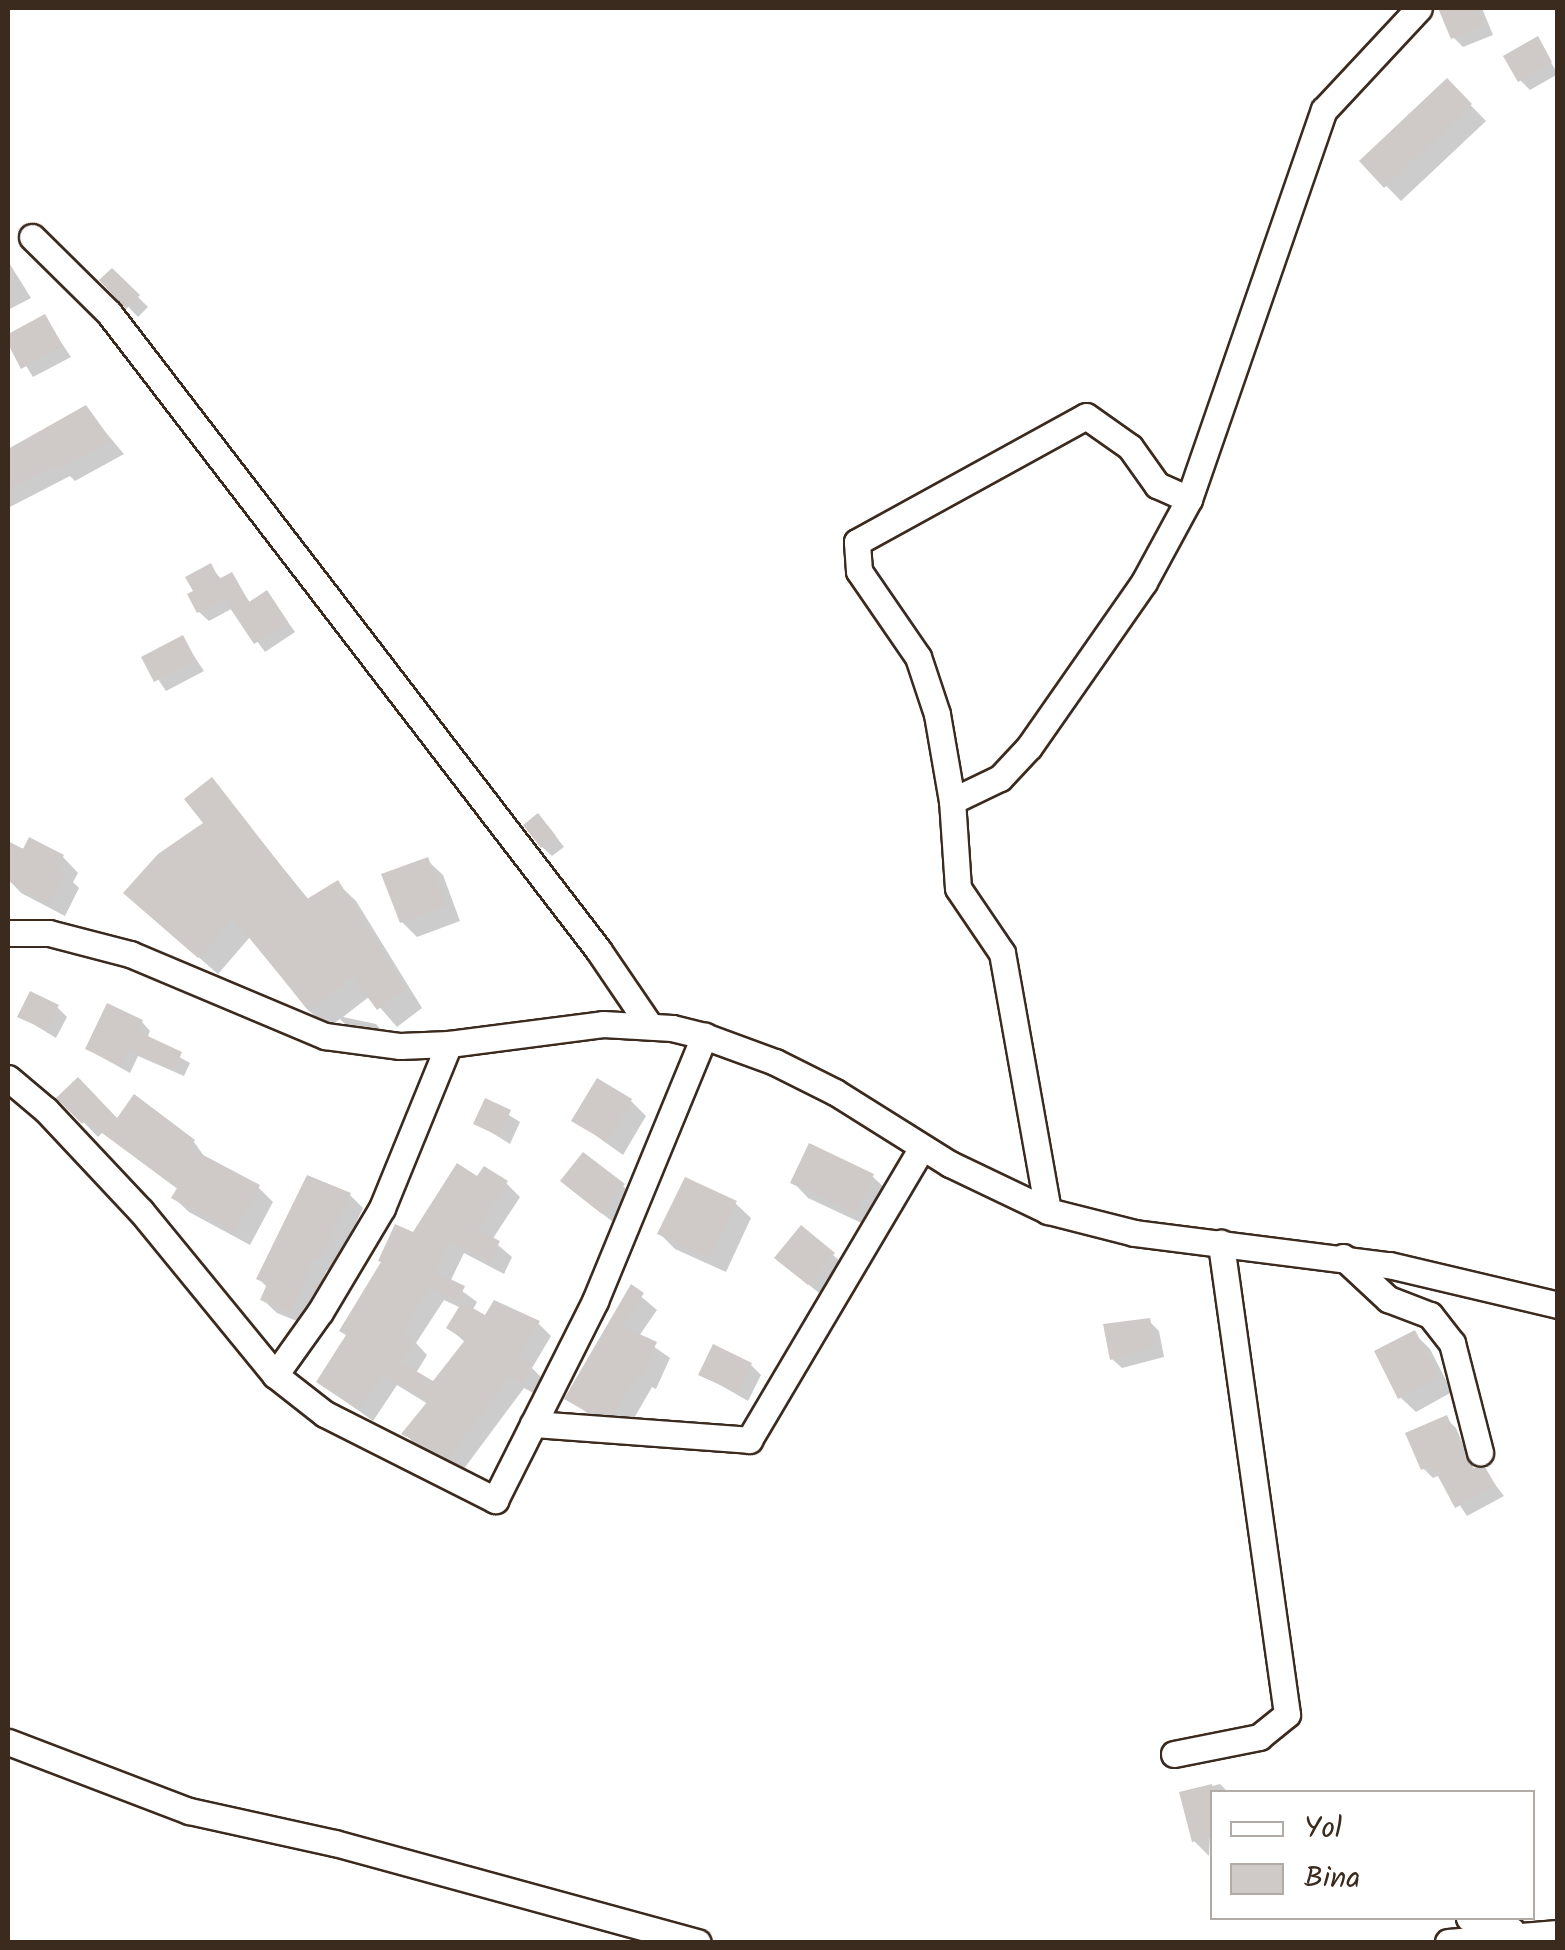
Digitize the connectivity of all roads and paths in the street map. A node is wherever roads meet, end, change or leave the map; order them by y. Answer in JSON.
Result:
{"nodes":[{"id":1,"x":1418,"y":8,"type":"edge"},
{"id":2,"x":32,"y":238,"type":"dead end"},
{"id":3,"x":1189,"y":499,"type":"junction"},
{"id":4,"x":952,"y":801,"type":"junction"},
{"id":5,"x":8,"y":932,"type":"edge"},
{"id":6,"x":650,"y":1026,"type":"junction"},
{"id":7,"x":704,"y":1036,"type":"junction"},
{"id":8,"x":449,"y":1044,"type":"junction"},
{"id":9,"x":8,"y":1078,"type":"edge"},
{"id":10,"x":922,"y":1148,"type":"junction"},
{"id":11,"x":1048,"y":1211,"type":"junction"},
{"id":12,"x":1221,"y":1243,"type":"junction"},
{"id":13,"x":1343,"y":1257,"type":"junction"},
{"id":14,"x":1558,"y":1305,"type":"edge"},
{"id":15,"x":275,"y":1375,"type":"junction"},
{"id":16,"x":534,"y":1424,"type":"junction"},
{"id":17,"x":1480,"y":1452,"type":"dead end"},
{"id":18,"x":8,"y":1742,"type":"edge"},
{"id":19,"x":1174,"y":1754,"type":"dead end"},
{"id":20,"x":1476,"y":1920,"type":"edge"},
{"id":21,"x":1520,"y":1933,"type":"junction"},
{"id":22,"x":1558,"y":1933,"type":"edge"},
{"id":23,"x":698,"y":1942,"type":"edge"},
{"id":24,"x":1448,"y":1942,"type":"edge"}],
"edges":[{"from":1,"to":3,"type":"street"},
{"from":2,"to":6,"type":"street"},
{"from":3,"to":4,"type":"street"},
{"from":3,"to":4,"type":"street"},
{"from":4,"to":11,"type":"street"},
{"from":5,"to":8,"type":"street"},
{"from":6,"to":7,"type":"street"},
{"from":6,"to":8,"type":"street"},
{"from":7,"to":10,"type":"street"},
{"from":7,"to":16,"type":"street"},
{"from":8,"to":15,"type":"street"},
{"from":9,"to":15,"type":"street"},
{"from":10,"to":11,"type":"street"},
{"from":10,"to":16,"type":"street"},
{"from":11,"to":12,"type":"street"},
{"from":12,"to":13,"type":"street"},
{"from":12,"to":19,"type":"street"},
{"from":13,"to":14,"type":"street"},
{"from":13,"to":17,"type":"street"},
{"from":15,"to":16,"type":"street"},
{"from":18,"to":23,"type":"street"},
{"from":20,"to":21,"type":"street"},
{"from":21,"to":22,"type":"street"},
{"from":21,"to":24,"type":"street"}]}
